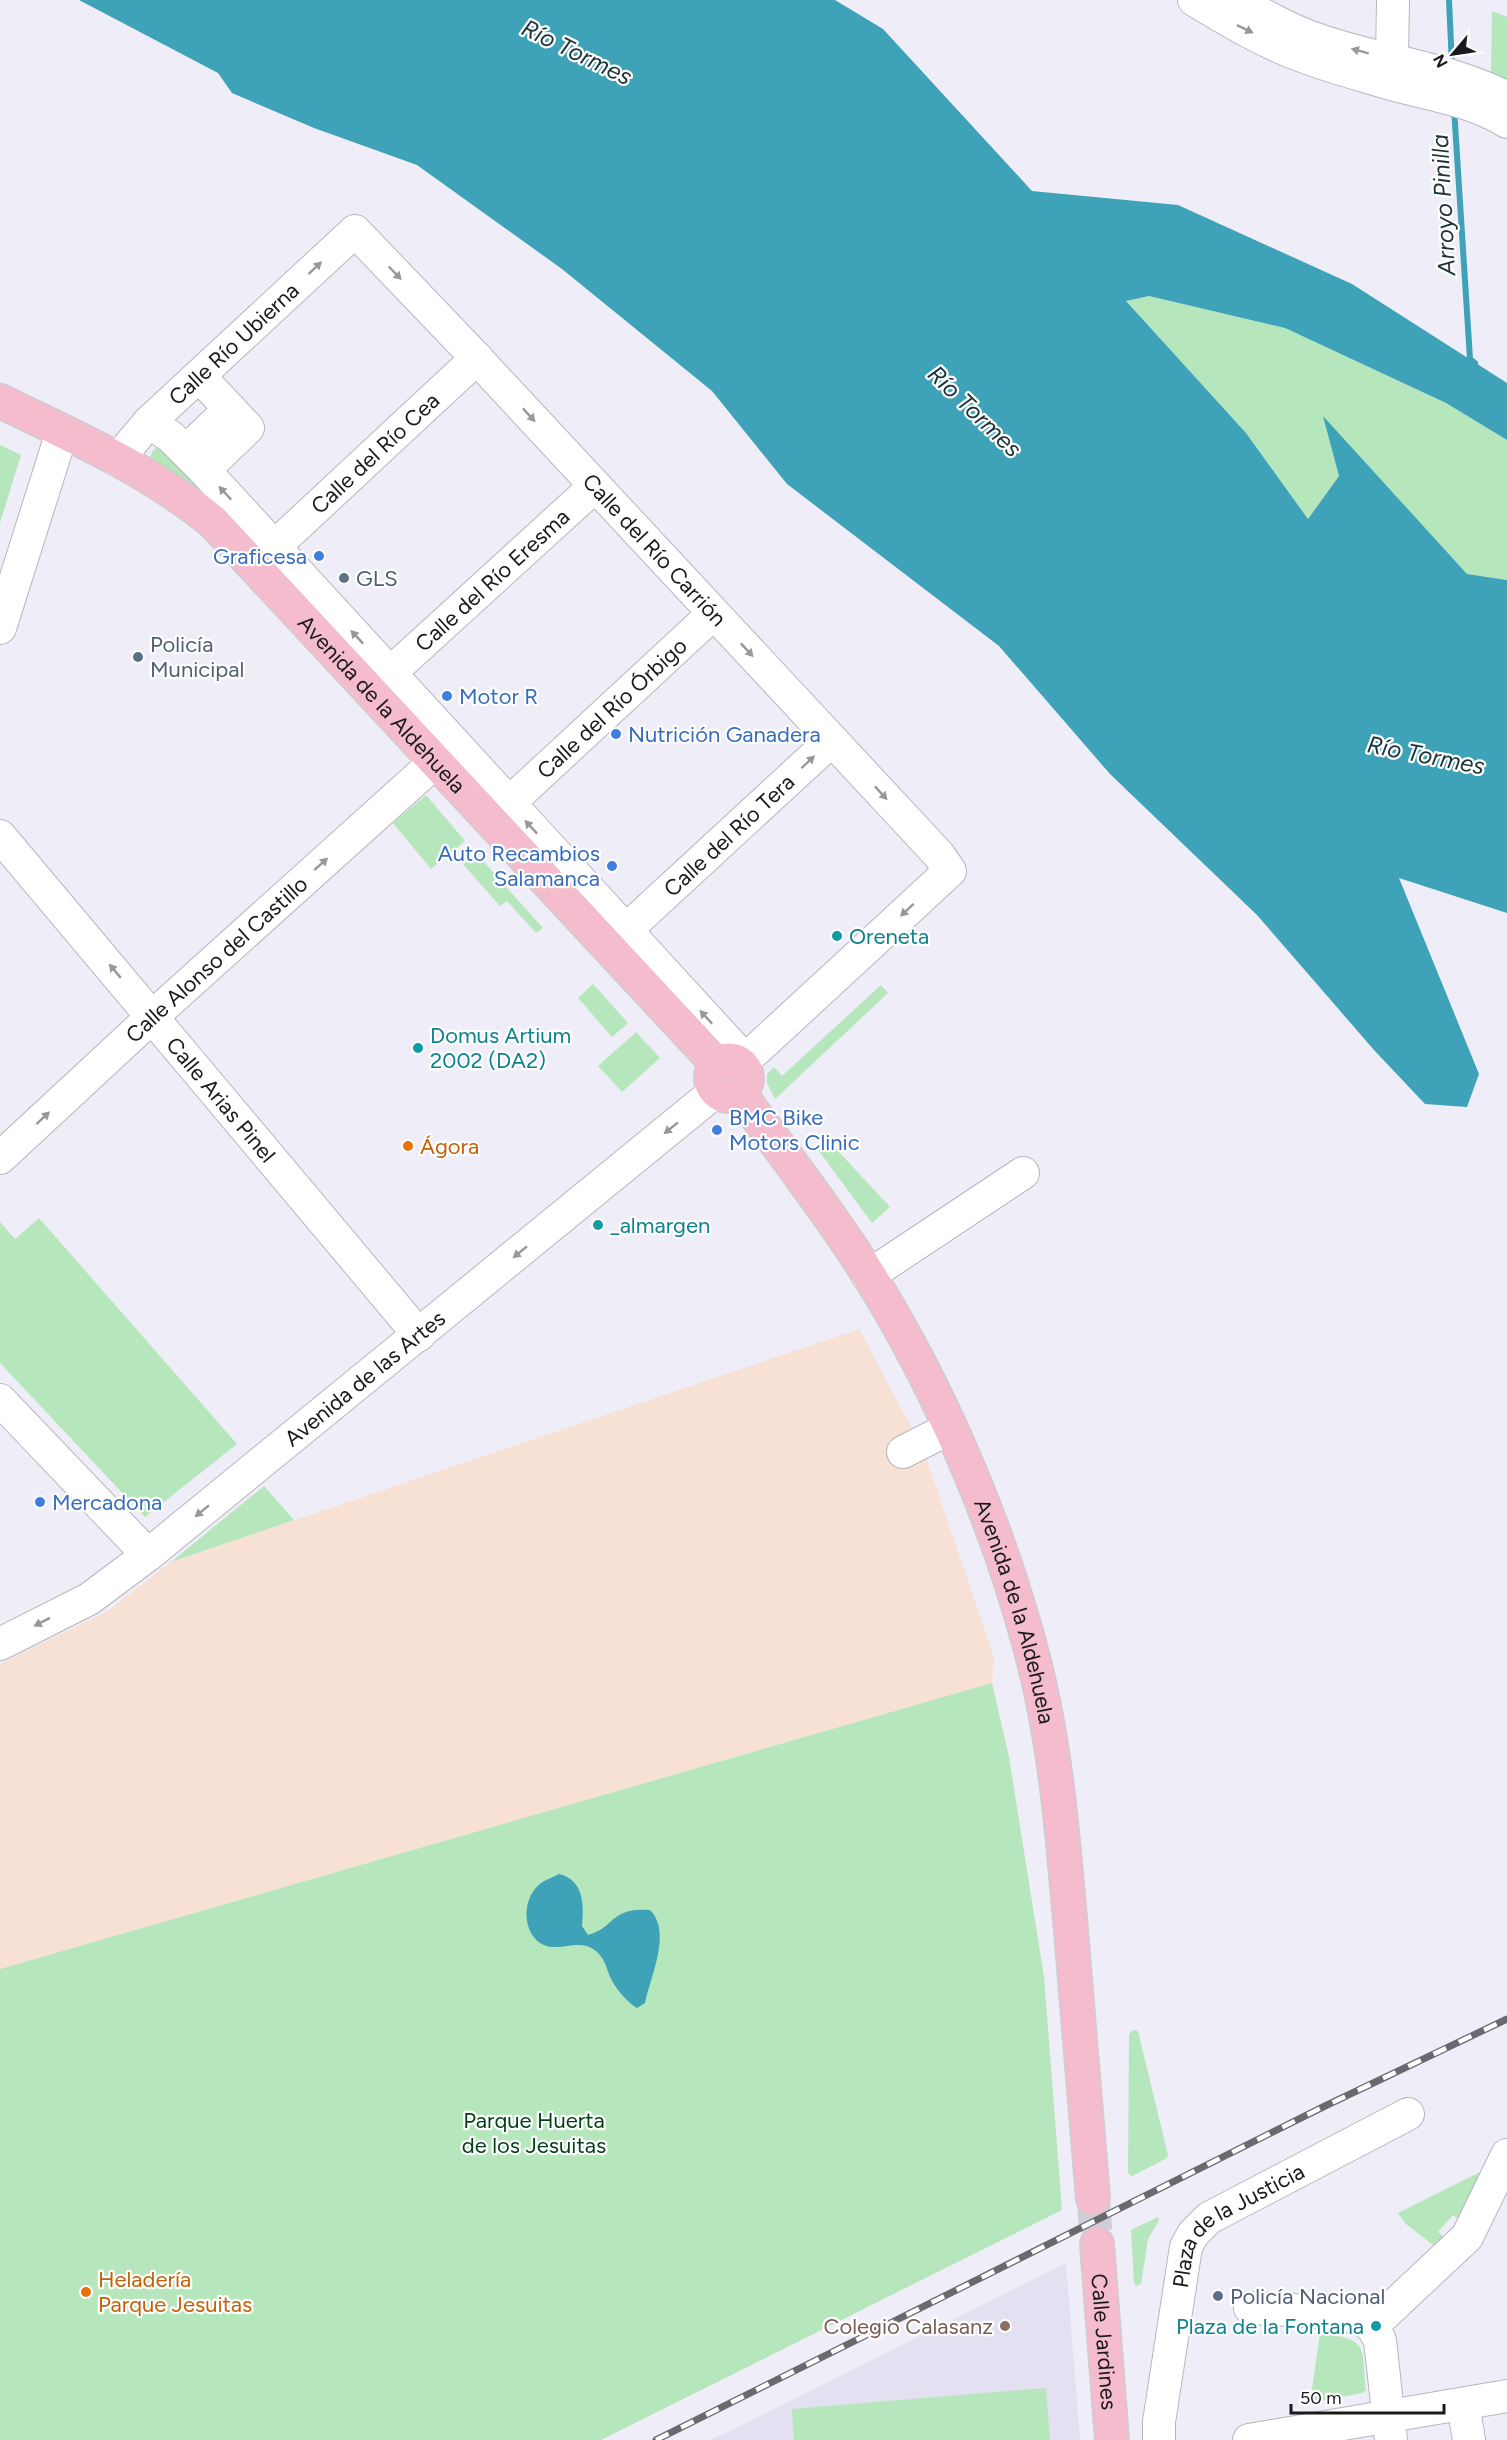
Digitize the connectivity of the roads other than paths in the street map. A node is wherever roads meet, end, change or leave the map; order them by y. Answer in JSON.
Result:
{"nodes":[{"id":1,"x":1194,"y":0,"type":"edge"},
{"id":2,"x":1237,"y":0,"type":"edge"},
{"id":3,"x":1393,"y":0,"type":"edge"},
{"id":4,"x":1390,"y":71,"type":"junction"},
{"id":5,"x":1453,"y":87,"type":"junction"},
{"id":6,"x":1507,"y":98,"type":"edge"},
{"id":7,"x":1507,"y":122,"type":"edge"},
{"id":8,"x":354,"y":231,"type":"joint"},
{"id":9,"x":477,"y":358,"type":"junction"},
{"id":10,"x":199,"y":376,"type":"junction"},
{"id":11,"x":0,"y":401,"type":"edge"},
{"id":12,"x":149,"y":422,"type":"junction"},
{"id":13,"x":62,"y":432,"type":"junction"},
{"id":14,"x":117,"y":460,"type":"junction"},
{"id":15,"x":195,"y":461,"type":"junction"},
{"id":16,"x":595,"y":486,"type":"junction"},
{"id":17,"x":274,"y":547,"type":"junction"},
{"id":18,"x":6,"y":587,"type":"edge"},
{"id":19,"x":713,"y":614,"type":"junction"},
{"id":20,"x":0,"y":628,"type":"edge"},
{"id":21,"x":390,"y":673,"type":"junction"},
{"id":22,"x":832,"y":740,"type":"junction"},
{"id":23,"x":435,"y":762,"type":"junction"},
{"id":24,"x":509,"y":803,"type":"junction"},
{"id":25,"x":0,"y":836,"type":"edge"},
{"id":26,"x":950,"y":871,"type":"joint"},
{"id":27,"x":626,"y":930,"type":"junction"},
{"id":28,"x":153,"y":1016,"type":"junction"},
{"id":29,"x":731,"y":1074,"type":"junction"},
{"id":30,"x":0,"y":1158,"type":"edge"},
{"id":31,"x":1023,"y":1173,"type":"dead end"},
{"id":32,"x":868,"y":1276,"type":"junction"},
{"id":33,"x":419,"y":1335,"type":"junction"},
{"id":34,"x":0,"y":1400,"type":"edge"},
{"id":35,"x":950,"y":1428,"type":"junction"},
{"id":36,"x":903,"y":1452,"type":"dead end"},
{"id":37,"x":148,"y":1555,"type":"junction"},
{"id":38,"x":0,"y":1644,"type":"edge"},
{"id":39,"x":1408,"y":2114,"type":"dead end"},
{"id":40,"x":1507,"y":2155,"type":"edge"},
{"id":41,"x":1093,"y":2199,"type":"tunnel mouth"},
{"id":42,"x":1097,"y":2244,"type":"tunnel mouth"},
{"id":43,"x":1250,"y":2308,"type":"dead end"},
{"id":44,"x":1372,"y":2326,"type":"junction"},
{"id":45,"x":1507,"y":2397,"type":"edge"},
{"id":46,"x":1463,"y":2404,"type":"junction"},
{"id":47,"x":1390,"y":2428,"type":"edge"},
{"id":48,"x":1112,"y":2440,"type":"edge"},
{"id":49,"x":1159,"y":2440,"type":"edge"},
{"id":50,"x":1249,"y":2440,"type":"edge"},
{"id":51,"x":1468,"y":2440,"type":"edge"}],
"edges":[{"from":1,"to":4,"type":"street","one_way":true},
{"from":4,"to":2,"type":"street","one_way":true},
{"from":3,"to":4,"type":"street"},
{"from":4,"to":5,"type":"street"},
{"from":5,"to":6,"type":"street"},
{"from":5,"to":7,"type":"street"},
{"from":8,"to":9,"type":"street","name":"Calle del Río Carrión","one_way":true},
{"from":10,"to":8,"type":"street","name":"Calle Río Ubierna","one_way":true},
{"from":9,"to":16,"type":"street","name":"Calle del Río Carrión","one_way":true},
{"from":9,"to":17,"type":"street","name":"Calle del Río Cea"},
{"from":10,"to":12,"type":"street","name":"Calle Río Ubierna"},
{"from":10,"to":15,"type":"street"},
{"from":11,"to":13,"type":"main road","name":"Avenida de la Aldehuela"},
{"from":12,"to":14,"type":"street","name":"Calle Río Ubierna"},
{"from":12,"to":15,"type":"street","name":"Avenida de la Aldehuela"},
{"from":13,"to":14,"type":"main road","name":"Avenida de la Aldehuela"},
{"from":13,"to":18,"type":"street"},
{"from":14,"to":23,"type":"main road","name":"Avenida de la Aldehuela"},
{"from":17,"to":15,"type":"street","name":"Avenida de la Aldehuela","one_way":true},
{"from":16,"to":19,"type":"street","name":"Calle del Río Carrión"},
{"from":16,"to":21,"type":"street","name":"Calle del Río Eresma"},
{"from":21,"to":17,"type":"street","name":"Avenida de la Aldehuela","one_way":true},
{"from":18,"to":20,"type":"street"},
{"from":19,"to":22,"type":"street","name":"Calle del Río Carrión","one_way":true},
{"from":19,"to":24,"type":"street","name":"Calle del Río Órbigo"},
{"from":21,"to":24,"type":"street","name":"Avenida de la Aldehuela"},
{"from":22,"to":26,"type":"street","name":"Calle del Río Carrión","one_way":true},
{"from":27,"to":22,"type":"street","name":"Calle del Río Tera","one_way":true},
{"from":28,"to":23,"type":"street","name":"Calle Alonso del Castillo","one_way":true},
{"from":23,"to":29,"type":"main road","name":"Avenida de la Aldehuela"},
{"from":27,"to":24,"type":"street","name":"Avenida de la Aldehuela","one_way":true},
{"from":28,"to":25,"type":"street","name":"Calle Arias Pinel","one_way":true},
{"from":26,"to":29,"type":"street","name":"Avenida de las Artes","one_way":true},
{"from":29,"to":27,"type":"street","name":"Avenida de la Aldehuela","one_way":true},
{"from":30,"to":28,"type":"street","name":"Calle Alonso del Castillo","one_way":true},
{"from":28,"to":33,"type":"street","name":"Calle Arias Pinel"},
{"from":29,"to":32,"type":"main road","name":"Avenida de la Aldehuela"},
{"from":29,"to":33,"type":"street","name":"Avenida de las Artes","one_way":true},
{"from":31,"to":32,"type":"street"},
{"from":32,"to":35,"type":"main road","name":"Avenida de la Aldehuela"},
{"from":33,"to":37,"type":"street","name":"Avenida de las Artes","one_way":true},
{"from":34,"to":37,"type":"street"},
{"from":35,"to":36,"type":"street"},
{"from":35,"to":41,"type":"main road","name":"Avenida de la Aldehuela"},
{"from":37,"to":38,"type":"street","name":"Avenida de las Artes","one_way":true},
{"from":39,"to":49,"type":"street","name":"Plaza de la Justicia"},
{"from":40,"to":44,"type":"street"},
{"from":42,"to":48,"type":"main road","name":"Calle Jardines"},
{"from":43,"to":44,"type":"street"},
{"from":44,"to":47,"type":"street"},
{"from":45,"to":46,"type":"street"},
{"from":46,"to":47,"type":"street"},
{"from":46,"to":51,"type":"street"},
{"from":47,"to":50,"type":"street"}]}
